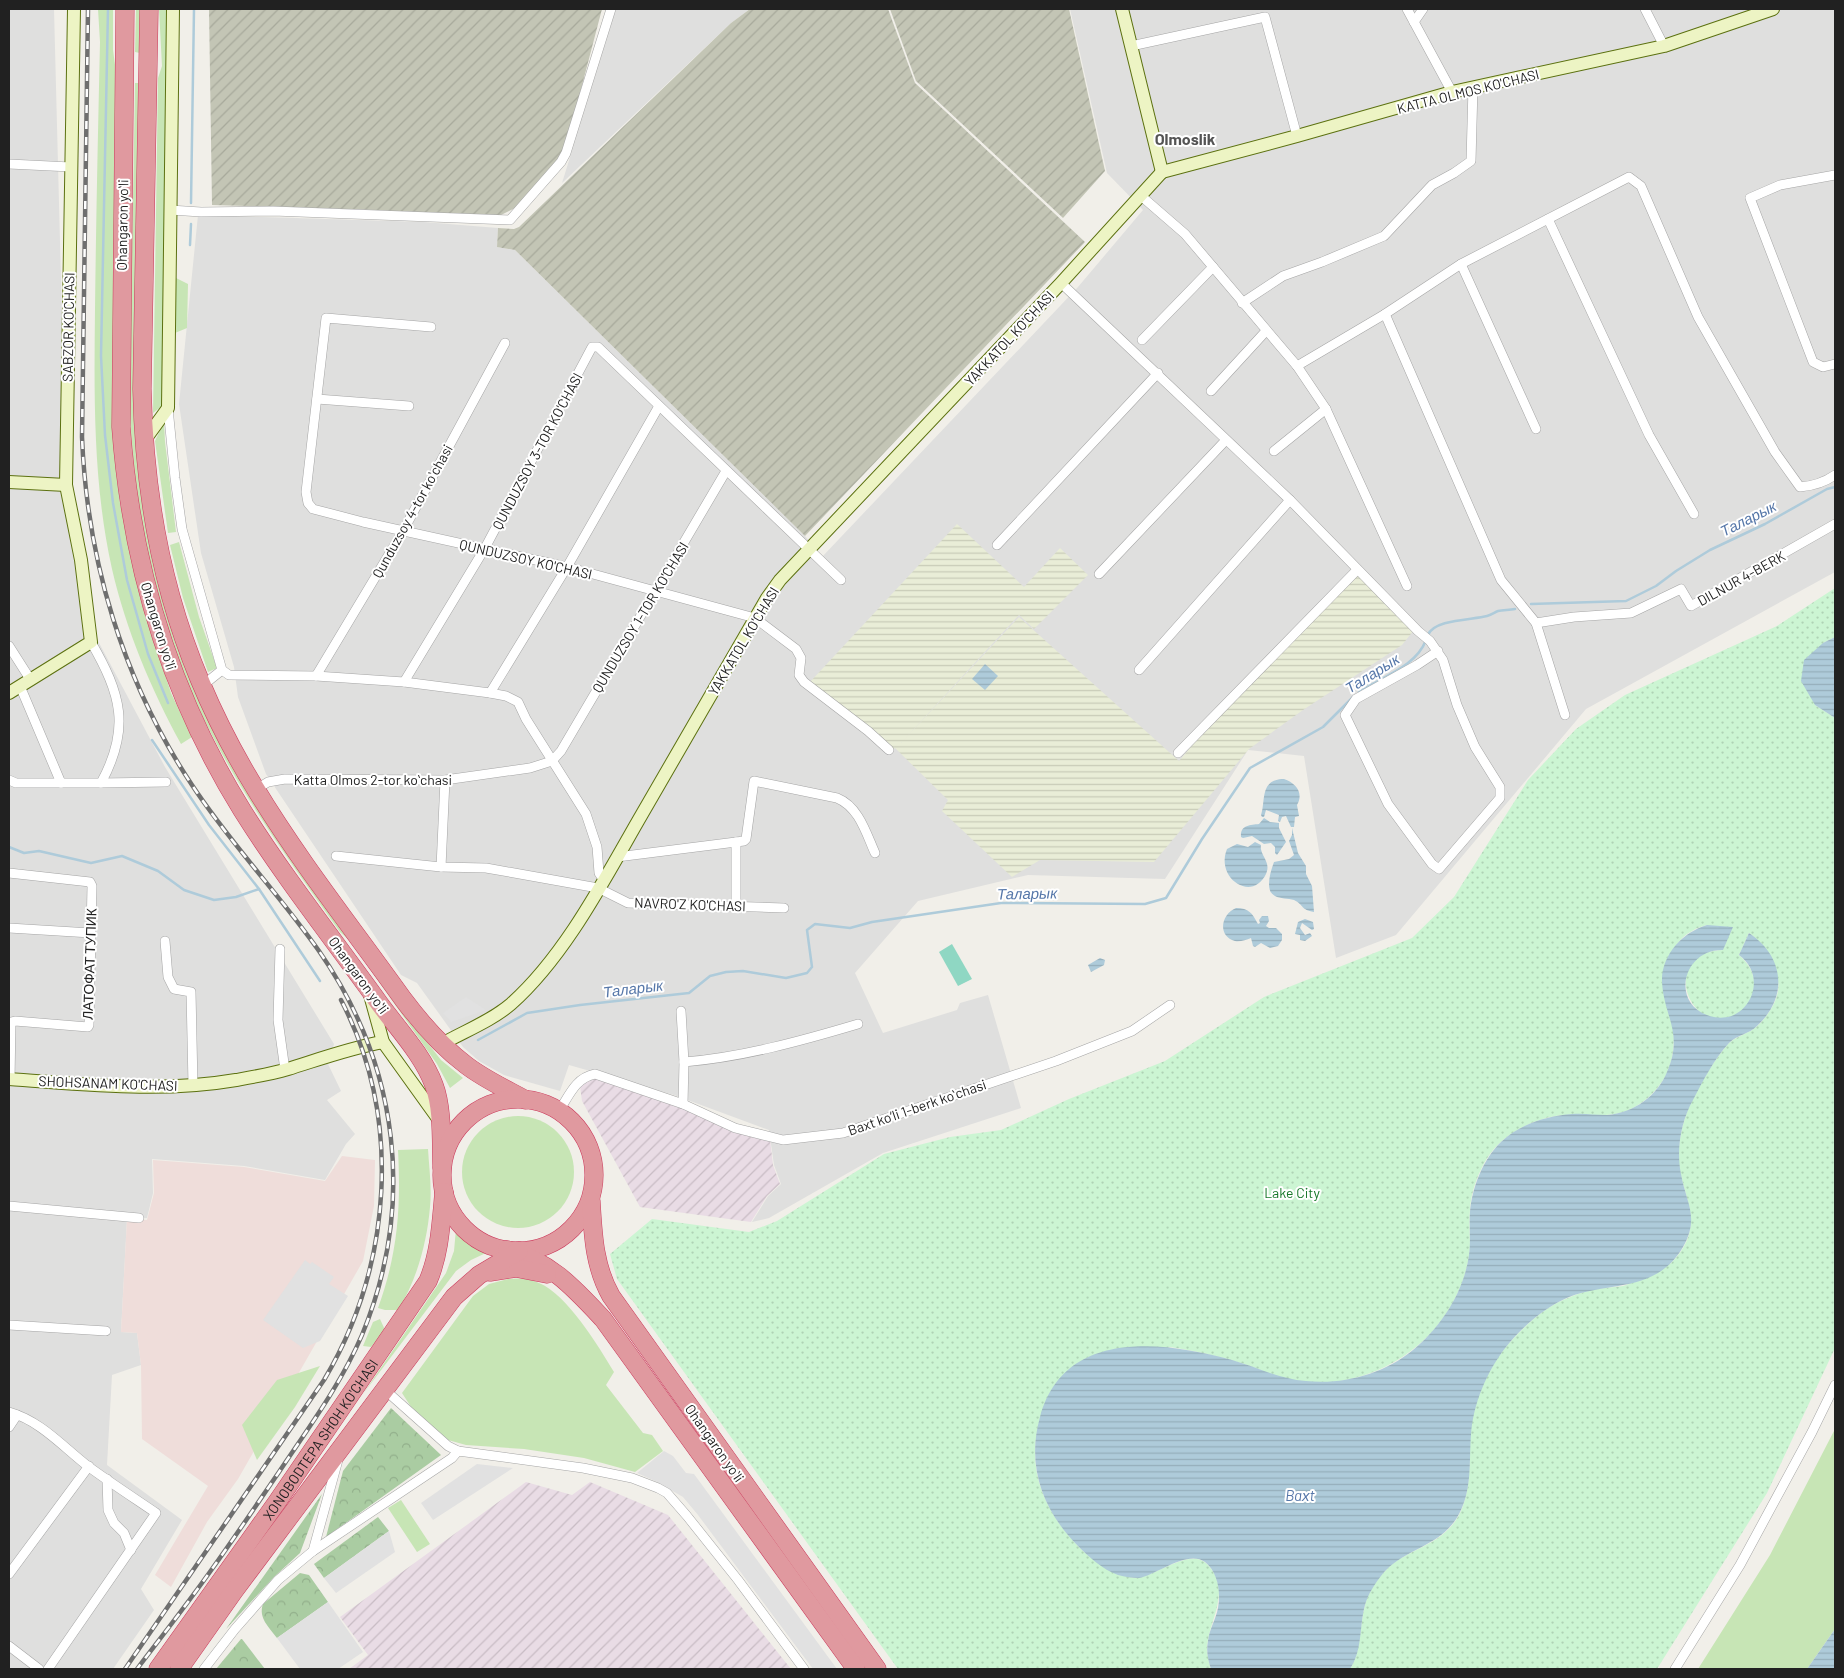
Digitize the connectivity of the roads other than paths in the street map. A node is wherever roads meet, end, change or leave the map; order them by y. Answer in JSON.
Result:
{"nodes":[{"id":1,"x":74,"y":9,"type":"edge"},
{"id":2,"x":125,"y":9,"type":"edge"},
{"id":3,"x":149,"y":9,"type":"edge"},
{"id":4,"x":173,"y":9,"type":"edge"},
{"id":5,"x":611,"y":9,"type":"edge"},
{"id":6,"x":1122,"y":9,"type":"edge"},
{"id":7,"x":1407,"y":9,"type":"edge"},
{"id":8,"x":1423,"y":9,"type":"edge"},
{"id":9,"x":1645,"y":9,"type":"edge"},
{"id":10,"x":1773,"y":9,"type":"edge"},
{"id":11,"x":1414,"y":22,"type":"junction"},
{"id":12,"x":1131,"y":46,"type":"junction"},
{"id":13,"x":1664,"y":46,"type":"junction"},
{"id":14,"x":124,"y":65,"type":"junction"},
{"id":15,"x":148,"y":66,"type":"junction"},
{"id":16,"x":1473,"y":88,"type":"junction"},
{"id":17,"x":1452,"y":92,"type":"junction"},
{"id":18,"x":1297,"y":136,"type":"junction"},
{"id":19,"x":9,"y":164,"type":"edge"},
{"id":20,"x":71,"y":167,"type":"junction"},
{"id":21,"x":1162,"y":172,"type":"junction"},
{"id":22,"x":1835,"y":175,"type":"edge"},
{"id":23,"x":1140,"y":195,"type":"junction"},
{"id":24,"x":170,"y":210,"type":"junction"},
{"id":25,"x":1548,"y":219,"type":"junction"},
{"id":26,"x":1461,"y":264,"type":"junction"},
{"id":27,"x":1213,"y":267,"type":"junction"},
{"id":28,"x":1060,"y":283,"type":"junction"},
{"id":29,"x":1242,"y":303,"type":"junction"},
{"id":30,"x":1385,"y":314,"type":"junction"},
{"id":31,"x":431,"y":327,"type":"dead end"},
{"id":32,"x":1266,"y":331,"type":"junction"},
{"id":33,"x":1142,"y":340,"type":"dead end"},
{"id":34,"x":505,"y":343,"type":"dead end"},
{"id":35,"x":1835,"y":364,"type":"edge"},
{"id":36,"x":1297,"y":366,"type":"junction"},
{"id":37,"x":1158,"y":373,"type":"junction"},
{"id":38,"x":1211,"y":390,"type":"dead end"},
{"id":39,"x":317,"y":399,"type":"junction"},
{"id":40,"x":409,"y":406,"type":"dead end"},
{"id":41,"x":659,"y":406,"type":"junction"},
{"id":42,"x":168,"y":408,"type":"junction"},
{"id":43,"x":1326,"y":409,"type":"junction"},
{"id":44,"x":1536,"y":429,"type":"dead end"},
{"id":45,"x":1226,"y":440,"type":"junction"},
{"id":46,"x":144,"y":441,"type":"junction"},
{"id":47,"x":1274,"y":451,"type":"dead end"},
{"id":48,"x":726,"y":471,"type":"junction"},
{"id":49,"x":1835,"y":475,"type":"edge"},
{"id":50,"x":9,"y":482,"type":"edge"},
{"id":51,"x":66,"y":485,"type":"junction"},
{"id":52,"x":1290,"y":500,"type":"junction"},
{"id":53,"x":1694,"y":514,"type":"dead end"},
{"id":54,"x":1835,"y":524,"type":"edge"},
{"id":55,"x":403,"y":531,"type":"junction"},
{"id":56,"x":997,"y":545,"type":"dead end"},
{"id":57,"x":485,"y":548,"type":"junction"},
{"id":58,"x":809,"y":549,"type":"junction"},
{"id":59,"x":567,"y":567,"type":"junction"},
{"id":60,"x":1357,"y":570,"type":"junction"},
{"id":61,"x":1099,"y":574,"type":"dead end"},
{"id":62,"x":841,"y":580,"type":"dead end"},
{"id":63,"x":1407,"y":586,"type":"dead end"},
{"id":64,"x":656,"y":592,"type":"junction"},
{"id":65,"x":755,"y":618,"type":"junction"},
{"id":66,"x":1536,"y":623,"type":"junction"},
{"id":67,"x":91,"y":642,"type":"junction"},
{"id":68,"x":9,"y":646,"type":"edge"},
{"id":69,"x":1438,"y":651,"type":"junction"},
{"id":70,"x":222,"y":670,"type":"junction"},
{"id":71,"x":1139,"y":670,"type":"dead end"},
{"id":72,"x":316,"y":676,"type":"junction"},
{"id":73,"x":404,"y":682,"type":"junction"},
{"id":74,"x":20,"y":686,"type":"edge"},
{"id":75,"x":202,"y":686,"type":"junction"},
{"id":76,"x":490,"y":693,"type":"junction"},
{"id":77,"x":1564,"y":715,"type":"dead end"},
{"id":78,"x":889,"y":750,"type":"dead end"},
{"id":79,"x":1178,"y":753,"type":"dead end"},
{"id":80,"x":552,"y":761,"type":"junction"},
{"id":81,"x":9,"y":780,"type":"edge"},
{"id":82,"x":445,"y":780,"type":"junction"},
{"id":83,"x":166,"y":782,"type":"dead end"},
{"id":84,"x":61,"y":783,"type":"junction"},
{"id":85,"x":101,"y":783,"type":"junction"},
{"id":86,"x":255,"y":790,"type":"junction"},
{"id":87,"x":736,"y":842,"type":"junction"},
{"id":88,"x":875,"y":853,"type":"dead end"},
{"id":89,"x":336,"y":856,"type":"dead end"},
{"id":90,"x":617,"y":857,"type":"junction"},
{"id":91,"x":441,"y":867,"type":"junction"},
{"id":92,"x":9,"y":873,"type":"edge"},
{"id":93,"x":601,"y":884,"type":"junction"},
{"id":94,"x":736,"y":906,"type":"junction"},
{"id":95,"x":784,"y":908,"type":"dead end"},
{"id":96,"x":9,"y":928,"type":"edge"},
{"id":97,"x":91,"y":933,"type":"junction"},
{"id":98,"x":165,"y":941,"type":"dead end"},
{"id":99,"x":280,"y":949,"type":"dead end"},
{"id":100,"x":369,"y":989,"type":"junction"},
{"id":101,"x":1170,"y":1005,"type":"dead end"},
{"id":102,"x":681,"y":1011,"type":"dead end"},
{"id":103,"x":858,"y":1024,"type":"dead end"},
{"id":104,"x":383,"y":1042,"type":"junction"},
{"id":105,"x":442,"y":1044,"type":"junction"},
{"id":106,"x":684,"y":1062,"type":"junction"},
{"id":107,"x":285,"y":1070,"type":"junction"},
{"id":108,"x":9,"y":1080,"type":"edge"},
{"id":109,"x":193,"y":1085,"type":"junction"},
{"id":110,"x":526,"y":1100,"type":"junction"},
{"id":111,"x":683,"y":1104,"type":"junction"},
{"id":112,"x":559,"y":1112,"type":"junction"},
{"id":113,"x":439,"y":1120,"type":"junction"},
{"id":114,"x":442,"y":1168,"type":"junction"},
{"id":115,"x":444,"y":1192,"type":"junction"},
{"id":116,"x":591,"y":1201,"type":"junction"},
{"id":117,"x":9,"y":1206,"type":"edge"},
{"id":118,"x":140,"y":1218,"type":"dead end"},
{"id":119,"x":514,"y":1251,"type":"junction"},
{"id":120,"x":480,"y":1275,"type":"junction"},
{"id":121,"x":568,"y":1284,"type":"junction"},
{"id":122,"x":9,"y":1326,"type":"edge"},
{"id":123,"x":106,"y":1331,"type":"dead end"},
{"id":124,"x":1835,"y":1385,"type":"edge"},
{"id":125,"x":384,"y":1389,"type":"junction"},
{"id":126,"x":13,"y":1414,"type":"edge"},
{"id":127,"x":9,"y":1427,"type":"edge"},
{"id":128,"x":342,"y":1447,"type":"junction"},
{"id":129,"x":458,"y":1451,"type":"junction"},
{"id":130,"x":89,"y":1466,"type":"junction"},
{"id":131,"x":107,"y":1479,"type":"junction"},
{"id":132,"x":131,"y":1550,"type":"junction"},
{"id":133,"x":313,"y":1551,"type":"junction"},
{"id":134,"x":9,"y":1574,"type":"edge"},
{"id":135,"x":9,"y":1646,"type":"edge"},
{"id":136,"x":40,"y":1669,"type":"edge"},
{"id":137,"x":48,"y":1669,"type":"edge"},
{"id":138,"x":158,"y":1669,"type":"edge"},
{"id":139,"x":179,"y":1669,"type":"edge"},
{"id":140,"x":204,"y":1669,"type":"edge"},
{"id":141,"x":804,"y":1669,"type":"edge"},
{"id":142,"x":856,"y":1669,"type":"edge"},
{"id":143,"x":877,"y":1669,"type":"edge"},
{"id":144,"x":1675,"y":1669,"type":"edge"}],
"edges":[{"from":1,"to":20,"type":"street","name":"SABZOR KO'CHASI"},
{"from":2,"to":14,"type":"highway","name":"Ohangaron yoʻli"},
{"from":3,"to":15,"type":"highway","name":"Ohangaron yoʻli"},
{"from":4,"to":24,"type":"street"},
{"from":5,"to":24,"type":"street"},
{"from":6,"to":12,"type":"street"},
{"from":7,"to":11,"type":"street"},
{"from":8,"to":11,"type":"street"},
{"from":9,"to":13,"type":"street"},
{"from":10,"to":13,"type":"street","name":"KATTA OLMOS KO'CHASI"},
{"from":11,"to":17,"type":"street"},
{"from":12,"to":18,"type":"street"},
{"from":12,"to":21,"type":"street"},
{"from":13,"to":16,"type":"street","name":"KATTA OLMOS KO'CHASI"},
{"from":14,"to":15,"type":"highway"},
{"from":14,"to":100,"type":"highway","name":"Ohangaron yoʻli"},
{"from":15,"to":46,"type":"highway","name":"Ohangaron yoʻli"},
{"from":16,"to":17,"type":"street","name":"KATTA OLMOS KO'CHASI"},
{"from":16,"to":29,"type":"street"},
{"from":17,"to":18,"type":"street","name":"KATTA OLMOS KO'CHASI"},
{"from":18,"to":21,"type":"street","name":"KATTA OLMOS KO'CHASI"},
{"from":19,"to":20,"type":"street"},
{"from":20,"to":51,"type":"street","name":"SABZOR KO'CHASI"},
{"from":21,"to":23,"type":"street","name":"YAKKATOL KO'CHASI"},
{"from":22,"to":35,"type":"street"},
{"from":23,"to":27,"type":"street"},
{"from":23,"to":28,"type":"street","name":"YAKKATOL KO'CHASI"},
{"from":24,"to":42,"type":"street"},
{"from":25,"to":26,"type":"street"},
{"from":25,"to":49,"type":"street"},
{"from":25,"to":53,"type":"street"},
{"from":26,"to":30,"type":"street"},
{"from":26,"to":44,"type":"street"},
{"from":27,"to":29,"type":"street"},
{"from":27,"to":33,"type":"street"},
{"from":28,"to":37,"type":"street"},
{"from":28,"to":58,"type":"street","name":"YAKKATOL KO'CHASI"},
{"from":29,"to":32,"type":"street"},
{"from":30,"to":36,"type":"street"},
{"from":30,"to":66,"type":"street"},
{"from":31,"to":39,"type":"street"},
{"from":32,"to":36,"type":"street"},
{"from":32,"to":38,"type":"street"},
{"from":34,"to":55,"type":"street","name":"Qunduzsoy 4-tor koʻchasi"},
{"from":36,"to":43,"type":"street"},
{"from":37,"to":45,"type":"street"},
{"from":37,"to":56,"type":"street"},
{"from":39,"to":40,"type":"street"},
{"from":39,"to":55,"type":"street","name":"QUNDUZSOY KO'CHASI"},
{"from":41,"to":48,"type":"street"},
{"from":41,"to":57,"type":"street","name":"QUNDUZSOY 3-TOR KO'CHASI"},
{"from":41,"to":59,"type":"street"},
{"from":42,"to":46,"type":"street"},
{"from":42,"to":70,"type":"street"},
{"from":43,"to":47,"type":"street"},
{"from":43,"to":63,"type":"street"},
{"from":45,"to":52,"type":"street"},
{"from":45,"to":61,"type":"street"},
{"from":46,"to":75,"type":"highway","name":"Ohangaron yoʻli"},
{"from":48,"to":58,"type":"street"},
{"from":48,"to":64,"type":"street","name":"QUNDUZSOY 1-TOR KO'CHASI"},
{"from":50,"to":51,"type":"street"},
{"from":51,"to":67,"type":"street","name":"SABZOR KO'CHASI"},
{"from":52,"to":60,"type":"street"},
{"from":52,"to":71,"type":"street"},
{"from":54,"to":66,"type":"street","name":"DILNUR 4-BERK"},
{"from":55,"to":57,"type":"street","name":"QUNDUZSOY KO'CHASI"},
{"from":55,"to":72,"type":"street","name":"Qunduzsoy 4-tor koʻchasi"},
{"from":57,"to":59,"type":"street","name":"QUNDUZSOY KO'CHASI"},
{"from":57,"to":73,"type":"street","name":"QUNDUZSOY 3-TOR KO'CHASI"},
{"from":58,"to":62,"type":"street"},
{"from":58,"to":65,"type":"street","name":"YAKKATOL KO'CHASI"},
{"from":59,"to":64,"type":"street","name":"QUNDUZSOY KO'CHASI"},
{"from":59,"to":76,"type":"street"},
{"from":60,"to":69,"type":"street"},
{"from":60,"to":79,"type":"street"},
{"from":64,"to":65,"type":"street","name":"QUNDUZSOY KO'CHASI"},
{"from":64,"to":80,"type":"street","name":"QUNDUZSOY 1-TOR KO'CHASI"},
{"from":65,"to":78,"type":"street"},
{"from":65,"to":90,"type":"street","name":"YAKKATOL KO'CHASI"},
{"from":66,"to":77,"type":"street"},
{"from":67,"to":74,"type":"street"},
{"from":67,"to":85,"type":"street"},
{"from":68,"to":74,"type":"street"},
{"from":69,"to":69,"type":"street"},
{"from":70,"to":72,"type":"street"},
{"from":70,"to":75,"type":"street"},
{"from":72,"to":73,"type":"street"},
{"from":73,"to":76,"type":"street"},
{"from":74,"to":84,"type":"street"},
{"from":75,"to":86,"type":"highway","name":"Ohangaron yoʻli"},
{"from":76,"to":80,"type":"street"},
{"from":80,"to":82,"type":"street","name":"Katta Olmos 2-tor koʻchasi"},
{"from":80,"to":93,"type":"street"},
{"from":81,"to":84,"type":"street"},
{"from":82,"to":86,"type":"street","name":"Katta Olmos 2-tor koʻchasi"},
{"from":82,"to":91,"type":"street"},
{"from":83,"to":85,"type":"street"},
{"from":84,"to":85,"type":"street"},
{"from":86,"to":105,"type":"highway","name":"Ohangaron yoʻli"},
{"from":87,"to":88,"type":"street"},
{"from":87,"to":90,"type":"street"},
{"from":87,"to":94,"type":"street"},
{"from":89,"to":91,"type":"street","name":"NAVRO'Z KO'CHASI"},
{"from":90,"to":93,"type":"street","name":"YAKKATOL KO'CHASI"},
{"from":91,"to":93,"type":"street","name":"NAVRO'Z KO'CHASI"},
{"from":92,"to":97,"type":"street","name":"ЛАТОФАТ ТУПИК"},
{"from":93,"to":94,"type":"street","name":"NAVRO'Z KO'CHASI"},
{"from":93,"to":105,"type":"street","name":"YAKKATOL KO'CHASI"},
{"from":94,"to":95,"type":"street","name":"NAVRO'Z KO'CHASI"},
{"from":96,"to":97,"type":"street"},
{"from":97,"to":108,"type":"street","name":"ЛАТОФАТ ТУПИК"},
{"from":98,"to":109,"type":"street"},
{"from":99,"to":107,"type":"street"},
{"from":100,"to":104,"type":"street"},
{"from":100,"to":113,"type":"highway","name":"Ohangaron yoʻli"},
{"from":101,"to":111,"type":"street","name":"Baxt ko‘li 1-berk koʻchasi"},
{"from":102,"to":106,"type":"street"},
{"from":103,"to":106,"type":"street"},
{"from":104,"to":107,"type":"street","name":"SHOHSANAM KO'CHASI"},
{"from":104,"to":113,"type":"street"},
{"from":105,"to":110,"type":"highway","name":"Ohangaron yoʻli"},
{"from":106,"to":111,"type":"street"},
{"from":107,"to":109,"type":"street","name":"SHOHSANAM KO'CHASI"},
{"from":108,"to":109,"type":"street","name":"SHOHSANAM KO'CHASI"},
{"from":110,"to":112,"type":"highway"},
{"from":110,"to":114,"type":"highway"},
{"from":111,"to":112,"type":"street","name":"Baxt ko‘li 1-berk koʻchasi"},
{"from":112,"to":116,"type":"highway"},
{"from":113,"to":114,"type":"highway","name":"Ohangaron yoʻli"},
{"from":114,"to":115,"type":"highway"},
{"from":115,"to":119,"type":"highway"},
{"from":115,"to":138,"type":"highway","name":"XONOBODTEPA SHOH KO'CHASI"},
{"from":116,"to":119,"type":"highway"},
{"from":116,"to":143,"type":"highway","name":"Ohangaron yoʻli"},
{"from":117,"to":118,"type":"street"},
{"from":119,"to":120,"type":"highway","name":"XONOBODTEPA SHOH KO'CHASI"},
{"from":119,"to":121,"type":"highway","name":"Ohangaron yoʻli"},
{"from":120,"to":121,"type":"highway"},
{"from":120,"to":125,"type":"highway","name":"XONOBODTEPA SHOH KO'CHASI"},
{"from":121,"to":142,"type":"highway","name":"Ohangaron yoʻli"},
{"from":122,"to":123,"type":"street"},
{"from":124,"to":144,"type":"street"},
{"from":125,"to":128,"type":"highway","name":"XONOBODTEPA SHOH KO'CHASI"},
{"from":125,"to":129,"type":"street"},
{"from":126,"to":127,"type":"street"},
{"from":126,"to":130,"type":"street"},
{"from":128,"to":133,"type":"street"},
{"from":128,"to":139,"type":"highway","name":"XONOBODTEPA SHOH KO'CHASI"},
{"from":129,"to":133,"type":"street"},
{"from":129,"to":141,"type":"street"},
{"from":130,"to":131,"type":"street"},
{"from":130,"to":134,"type":"street"},
{"from":131,"to":132,"type":"street"},
{"from":131,"to":132,"type":"street"},
{"from":132,"to":137,"type":"street"},
{"from":133,"to":140,"type":"street"},
{"from":135,"to":136,"type":"street"}]}
